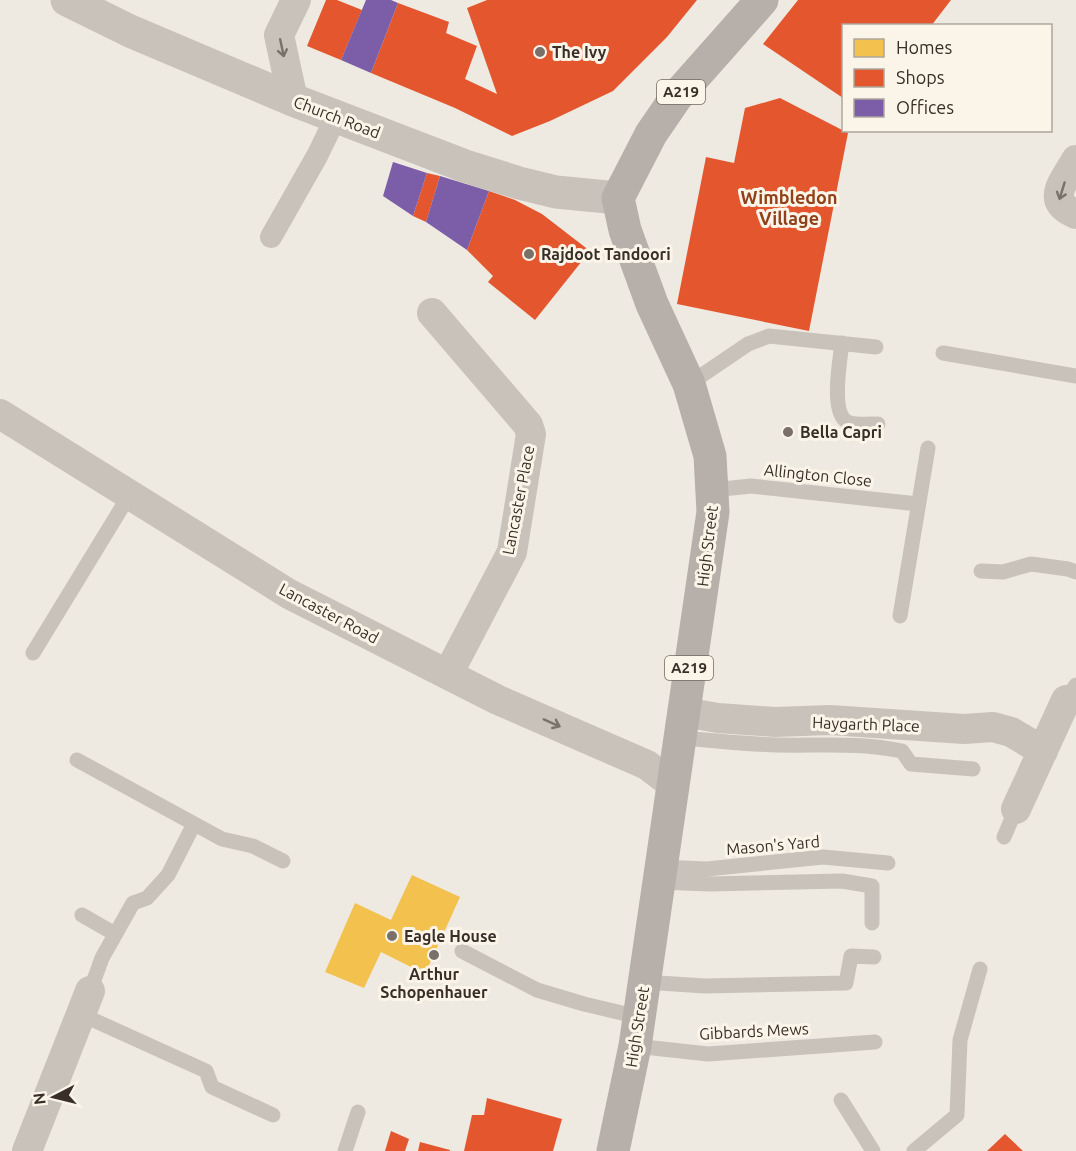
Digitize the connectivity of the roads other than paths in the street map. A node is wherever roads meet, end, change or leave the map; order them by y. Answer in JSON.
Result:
{"nodes":[{"id":1,"x":68,"y":0,"type":"edge"},
{"id":2,"x":296,"y":0,"type":"edge"},
{"id":3,"x":762,"y":0,"type":"edge"},
{"id":4,"x":293,"y":100,"type":"junction"},
{"id":5,"x":336,"y":117,"type":"junction"},
{"id":6,"x":1076,"y":160,"type":"edge"},
{"id":7,"x":618,"y":198,"type":"junction"},
{"id":8,"x":1076,"y":214,"type":"edge"},
{"id":9,"x":272,"y":237,"type":"dead end"},
{"id":10,"x":432,"y":313,"type":"dead end"},
{"id":11,"x":842,"y":343,"type":"junction"},
{"id":12,"x":876,"y":347,"type":"dead end"},
{"id":13,"x":943,"y":353,"type":"dead end"},
{"id":14,"x":1076,"y":376,"type":"edge"},
{"id":15,"x":689,"y":384,"type":"junction"},
{"id":16,"x":0,"y":414,"type":"edge"},
{"id":17,"x":878,"y":424,"type":"dead end"},
{"id":18,"x":928,"y":448,"type":"dead end"},
{"id":19,"x":713,"y":490,"type":"junction"},
{"id":20,"x":130,"y":494,"type":"junction"},
{"id":21,"x":918,"y":504,"type":"junction"},
{"id":22,"x":981,"y":571,"type":"dead end"},
{"id":23,"x":1076,"y":572,"type":"edge"},
{"id":24,"x":900,"y":616,"type":"dead end"},
{"id":25,"x":33,"y":652,"type":"dead end"},
{"id":26,"x":448,"y":674,"type":"junction"},
{"id":27,"x":1071,"y":693,"type":"edge"},
{"id":28,"x":681,"y":725,"type":"junction"},
{"id":29,"x":1043,"y":751,"type":"junction"},
{"id":30,"x":77,"y":760,"type":"dead end"},
{"id":31,"x":973,"y":769,"type":"dead end"},
{"id":32,"x":672,"y":784,"type":"junction"},
{"id":33,"x":1016,"y":809,"type":"joint"},
{"id":34,"x":194,"y":824,"type":"junction"},
{"id":35,"x":1004,"y":837,"type":"dead end"},
{"id":36,"x":283,"y":861,"type":"dead end"},
{"id":37,"x":888,"y":863,"type":"dead end"},
{"id":38,"x":659,"y":874,"type":"junction"},
{"id":39,"x":82,"y":915,"type":"dead end"},
{"id":40,"x":872,"y":923,"type":"dead end"},
{"id":41,"x":115,"y":934,"type":"junction"},
{"id":42,"x":462,"y":951,"type":"dead end"},
{"id":43,"x":873,"y":957,"type":"dead end"},
{"id":44,"x":980,"y":969,"type":"dead end"},
{"id":45,"x":644,"y":982,"type":"junction"},
{"id":46,"x":85,"y":1002,"type":"junction"},
{"id":47,"x":637,"y":1031,"type":"junction"},
{"id":48,"x":875,"y":1042,"type":"dead end"},
{"id":49,"x":841,"y":1100,"type":"dead end"},
{"id":50,"x":358,"y":1112,"type":"dead end"},
{"id":51,"x":273,"y":1116,"type":"dead end"},
{"id":52,"x":27,"y":1151,"type":"edge"},
{"id":53,"x":345,"y":1151,"type":"edge"},
{"id":54,"x":613,"y":1151,"type":"edge"},
{"id":55,"x":873,"y":1151,"type":"edge"},
{"id":56,"x":914,"y":1151,"type":"edge"}],
"edges":[{"from":1,"to":4,"type":"street","name":"Church Road"},
{"from":2,"to":4,"type":"street","one_way":true},
{"from":3,"to":7,"type":"main road","number":"A219"},
{"from":4,"to":5,"type":"street","name":"Church Road"},
{"from":5,"to":7,"type":"street","name":"Church Road"},
{"from":5,"to":9,"type":"street"},
{"from":6,"to":8,"type":"street","one_way":true},
{"from":7,"to":15,"type":"main road","name":"High Street","number":"A219"},
{"from":10,"to":26,"type":"street","name":"Lancaster Place"},
{"from":11,"to":12,"type":"lane"},
{"from":11,"to":15,"type":"lane"},
{"from":11,"to":17,"type":"lane"},
{"from":13,"to":14,"type":"lane"},
{"from":15,"to":19,"type":"main road","name":"High Street","number":"A219"},
{"from":16,"to":20,"type":"street","name":"Lancaster Road"},
{"from":18,"to":21,"type":"lane"},
{"from":19,"to":21,"type":"lane","name":"Allington Close"},
{"from":19,"to":28,"type":"main road","name":"High Street","number":"A219"},
{"from":20,"to":25,"type":"lane"},
{"from":20,"to":26,"type":"street","name":"Lancaster Road"},
{"from":21,"to":24,"type":"lane"},
{"from":22,"to":23,"type":"lane"},
{"from":26,"to":32,"type":"street","name":"Lancaster Road","one_way":true},
{"from":27,"to":29,"type":"street"},
{"from":28,"to":29,"type":"street","name":"Haygarth Place"},
{"from":28,"to":31,"type":"lane"},
{"from":28,"to":32,"type":"main road","name":"High Street","number":"A219"},
{"from":29,"to":33,"type":"street"},
{"from":30,"to":34,"type":"lane"},
{"from":32,"to":38,"type":"main road","name":"High Street","number":"A219"},
{"from":33,"to":35,"type":"lane"},
{"from":34,"to":36,"type":"lane"},
{"from":34,"to":41,"type":"lane"},
{"from":37,"to":38,"type":"lane","name":"Mason's Yard"},
{"from":38,"to":40,"type":"lane"},
{"from":38,"to":45,"type":"main road","name":"High Street","number":"A219"},
{"from":39,"to":41,"type":"lane"},
{"from":41,"to":46,"type":"lane"},
{"from":42,"to":47,"type":"lane","name":"Gibbards Mews"},
{"from":43,"to":45,"type":"lane"},
{"from":44,"to":56,"type":"lane"},
{"from":45,"to":47,"type":"main road","name":"High Street","number":"A219"},
{"from":46,"to":51,"type":"lane"},
{"from":46,"to":52,"type":"street"},
{"from":47,"to":48,"type":"lane","name":"Gibbards Mews"},
{"from":47,"to":54,"type":"main road","name":"High Street","number":"A219"},
{"from":49,"to":55,"type":"lane"},
{"from":50,"to":53,"type":"lane"}]}
